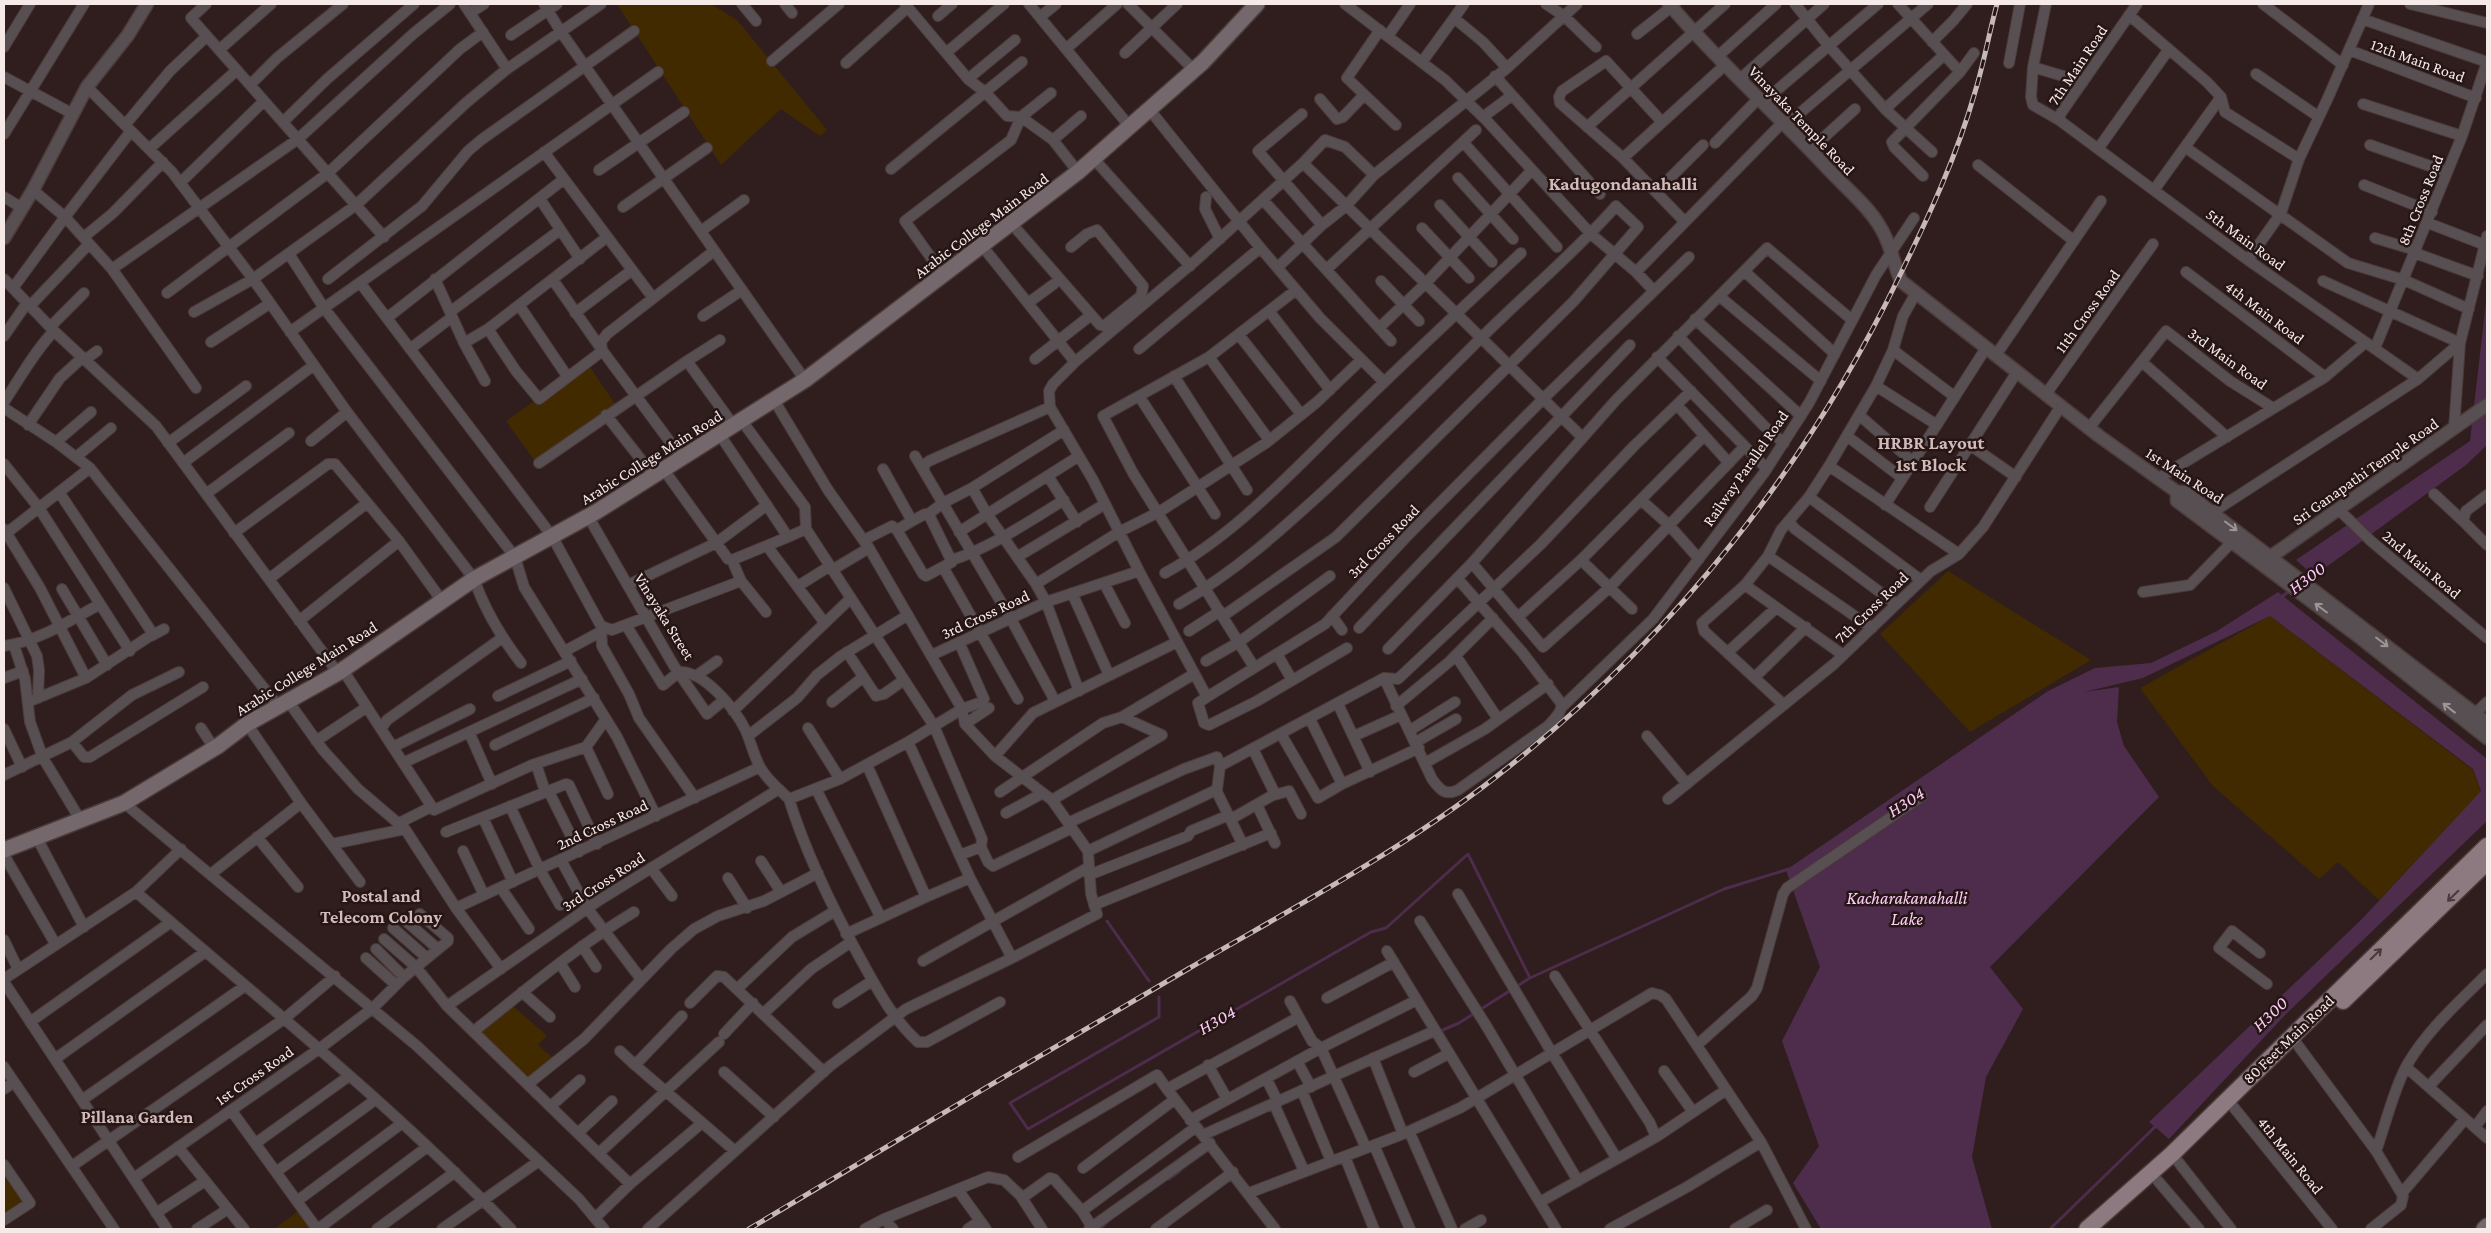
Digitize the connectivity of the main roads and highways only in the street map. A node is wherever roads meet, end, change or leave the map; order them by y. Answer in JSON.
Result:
{"nodes":[{"id":1,"x":1257,"y":4,"type":"edge"},
{"id":2,"x":2487,"y":846,"type":"edge"},
{"id":3,"x":4,"y":850,"type":"edge"},
{"id":4,"x":2487,"y":862,"type":"edge"},
{"id":5,"x":2294,"y":1040,"type":"junction"},
{"id":6,"x":2175,"y":1159,"type":"junction"},
{"id":7,"x":2487,"y":1226,"type":"edge"},
{"id":8,"x":2087,"y":1229,"type":"edge"},
{"id":9,"x":2102,"y":1229,"type":"edge"},
{"id":10,"x":2484,"y":1229,"type":"edge"}],
"edges":[{"from":1,"to":3,"type":"main road","name":"Arabic College Main Road"},
{"from":5,"to":2,"type":"main road","name":"80 Feet Main Road","one_way":true},
{"from":4,"to":5,"type":"main road","name":"80 Feet Main Road","one_way":true},
{"from":5,"to":6,"type":"main road","name":"80 Feet Main Road"},
{"from":6,"to":8,"type":"main road","name":"80 Feet Main Road"},
{"from":6,"to":9,"type":"main road","name":"80 Feet Main Road"},
{"from":7,"to":10,"type":"main road"}]}
